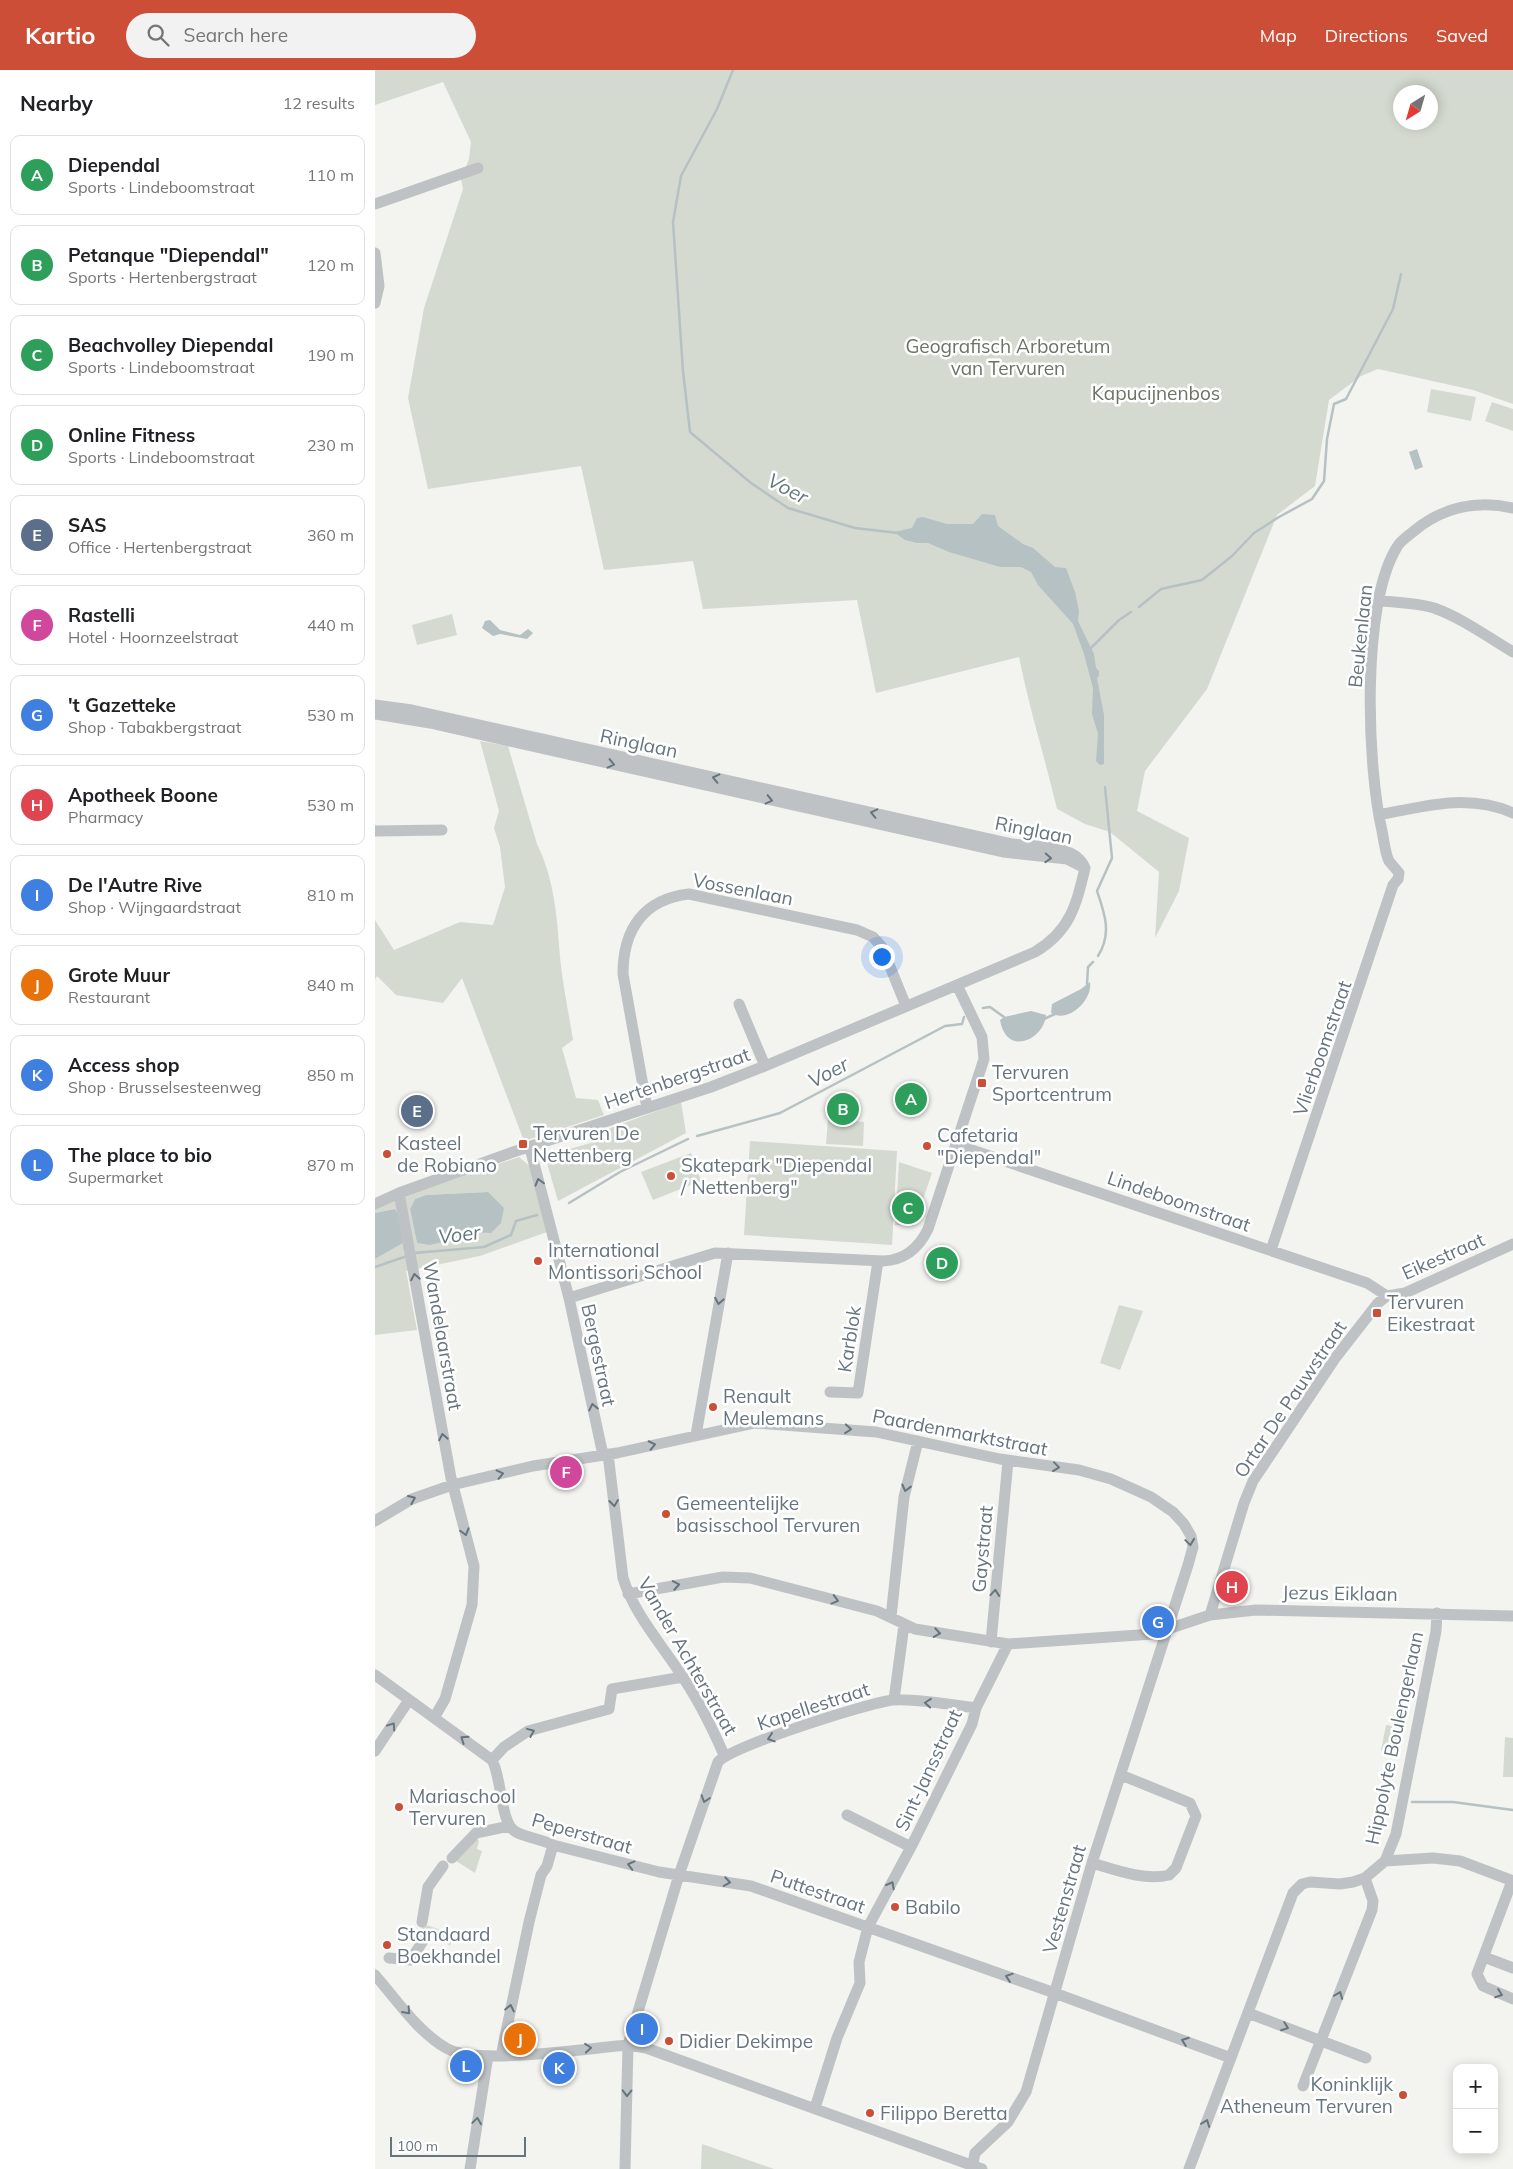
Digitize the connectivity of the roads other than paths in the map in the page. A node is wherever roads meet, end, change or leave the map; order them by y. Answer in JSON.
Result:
{"nodes":[{"id":1,"x":478,"y":168,"type":"dead end"},
{"id":2,"x":375,"y":204,"type":"edge"},
{"id":3,"x":375,"y":253,"type":"edge"},
{"id":4,"x":375,"y":302,"type":"edge"},
{"id":5,"x":1513,"y":508,"type":"edge"},
{"id":6,"x":1379,"y":601,"type":"junction"},
{"id":7,"x":1513,"y":652,"type":"edge"},
{"id":8,"x":375,"y":705,"type":"edge"},
{"id":9,"x":375,"y":714,"type":"edge"},
{"id":10,"x":1513,"y":813,"type":"edge"},
{"id":11,"x":1379,"y":815,"type":"junction"},
{"id":12,"x":442,"y":830,"type":"dead end"},
{"id":13,"x":375,"y":831,"type":"edge"},
{"id":14,"x":1389,"y":860,"type":"joint"},
{"id":15,"x":1085,"y":868,"type":"junction"},
{"id":16,"x":957,"y":985,"type":"junction"},
{"id":17,"x":739,"y":1004,"type":"dead end"},
{"id":18,"x":906,"y":1006,"type":"junction"},
{"id":19,"x":765,"y":1066,"type":"junction"},
{"id":20,"x":647,"y":1108,"type":"junction"},
{"id":21,"x":957,"y":1144,"type":"junction"},
{"id":22,"x":530,"y":1148,"type":"junction"},
{"id":23,"x":399,"y":1193,"type":"junction"},
{"id":24,"x":375,"y":1204,"type":"edge"},
{"id":25,"x":1513,"y":1244,"type":"edge"},
{"id":26,"x":1271,"y":1250,"type":"junction"},
{"id":27,"x":728,"y":1253,"type":"junction"},
{"id":28,"x":878,"y":1261,"type":"junction"},
{"id":29,"x":1387,"y":1296,"type":"junction"},
{"id":30,"x":569,"y":1298,"type":"junction"},
{"id":31,"x":830,"y":1392,"type":"dead end"},
{"id":32,"x":696,"y":1435,"type":"junction"},
{"id":33,"x":918,"y":1441,"type":"junction"},
{"id":34,"x":605,"y":1454,"type":"junction"},
{"id":35,"x":1008,"y":1461,"type":"junction"},
{"id":36,"x":452,"y":1485,"type":"junction"},
{"id":37,"x":375,"y":1521,"type":"edge"},
{"id":38,"x":628,"y":1594,"type":"junction"},
{"id":39,"x":1437,"y":1613,"type":"junction"},
{"id":40,"x":1210,"y":1615,"type":"junction"},
{"id":41,"x":1513,"y":1616,"type":"edge"},
{"id":42,"x":891,"y":1617,"type":"junction"},
{"id":43,"x":904,"y":1625,"type":"junction"},
{"id":44,"x":1168,"y":1630,"type":"junction"},
{"id":45,"x":991,"y":1642,"type":"junction"},
{"id":46,"x":1008,"y":1644,"type":"junction"},
{"id":47,"x":375,"y":1676,"type":"edge"},
{"id":48,"x":683,"y":1677,"type":"junction"},
{"id":49,"x":409,"y":1700,"type":"junction"},
{"id":50,"x":894,"y":1700,"type":"junction"},
{"id":51,"x":976,"y":1708,"type":"junction"},
{"id":52,"x":434,"y":1718,"type":"junction"},
{"id":53,"x":375,"y":1752,"type":"edge"},
{"id":54,"x":724,"y":1755,"type":"junction"},
{"id":55,"x":491,"y":1760,"type":"junction"},
{"id":56,"x":1121,"y":1775,"type":"junction"},
{"id":57,"x":847,"y":1816,"type":"dead end"},
{"id":58,"x":510,"y":1826,"type":"junction"},
{"id":59,"x":553,"y":1845,"type":"junction"},
{"id":60,"x":911,"y":1847,"type":"junction"},
{"id":61,"x":1385,"y":1861,"type":"junction"},
{"id":62,"x":1092,"y":1863,"type":"junction"},
{"id":63,"x":679,"y":1875,"type":"junction"},
{"id":64,"x":1365,"y":1878,"type":"junction"},
{"id":65,"x":1512,"y":1881,"type":"edge"},
{"id":66,"x":422,"y":1922,"type":"dead end"},
{"id":67,"x":868,"y":1928,"type":"junction"},
{"id":68,"x":424,"y":1939,"type":"dead end"},
{"id":69,"x":1484,"y":1957,"type":"junction"},
{"id":70,"x":1513,"y":1968,"type":"edge"},
{"id":71,"x":375,"y":1975,"type":"edge"},
{"id":72,"x":1055,"y":1993,"type":"junction"},
{"id":73,"x":1513,"y":1999,"type":"edge"},
{"id":74,"x":1248,"y":2013,"type":"junction"},
{"id":75,"x":1321,"y":2041,"type":"junction"},
{"id":76,"x":628,"y":2045,"type":"junction"},
{"id":77,"x":487,"y":2056,"type":"junction"},
{"id":78,"x":501,"y":2056,"type":"junction"},
{"id":79,"x":1231,"y":2058,"type":"junction"},
{"id":80,"x":1366,"y":2058,"type":"dead end"},
{"id":81,"x":1303,"y":2086,"type":"dead end"},
{"id":82,"x":815,"y":2108,"type":"junction"},
{"id":83,"x":975,"y":2168,"type":"edge"},
{"id":84,"x":470,"y":2169,"type":"edge"},
{"id":85,"x":625,"y":2169,"type":"edge"},
{"id":86,"x":1189,"y":2169,"type":"edge"}],
"edges":[{"from":1,"to":2,"type":"street"},
{"from":3,"to":4,"type":"street"},
{"from":5,"to":6,"type":"street","name":"Beukenlaan"},
{"from":6,"to":7,"type":"street"},
{"from":6,"to":11,"type":"street","name":"Beukenlaan"},
{"from":15,"to":8,"type":"street","name":"Ringlaan","one_way":true},
{"from":9,"to":15,"type":"street","name":"Ringlaan","one_way":true},
{"from":10,"to":11,"type":"street"},
{"from":11,"to":14,"type":"street","name":"Beukenlaan"},
{"from":12,"to":13,"type":"street"},
{"from":14,"to":26,"type":"street","name":"Vlierboomstraat"},
{"from":15,"to":16,"type":"street","name":"Hertenbergstraat"},
{"from":16,"to":18,"type":"street","name":"Hertenbergstraat"},
{"from":16,"to":21,"type":"street"},
{"from":17,"to":19,"type":"street","name":"Hertenbergstraat"},
{"from":18,"to":19,"type":"street","name":"Hertenbergstraat"},
{"from":18,"to":20,"type":"street","name":"Vossenlaan"},
{"from":19,"to":20,"type":"street","name":"Hertenbergstraat"},
{"from":20,"to":22,"type":"street","name":"Hertenbergstraat"},
{"from":21,"to":26,"type":"street","name":"Lindeboomstraat"},
{"from":21,"to":28,"type":"street"},
{"from":22,"to":23,"type":"street","name":"Hertenbergstraat"},
{"from":30,"to":22,"type":"street","name":"Bergestraat","one_way":true},
{"from":23,"to":24,"type":"street","name":"Hertenbergstraat"},
{"from":36,"to":23,"type":"street","name":"Wandelaarstraat","one_way":true},
{"from":25,"to":29,"type":"street","name":"Eikestraat"},
{"from":26,"to":29,"type":"street","name":"Lindeboomstraat"},
{"from":27,"to":28,"type":"street"},
{"from":27,"to":30,"type":"street"},
{"from":27,"to":32,"type":"street","one_way":true},
{"from":28,"to":31,"type":"street","name":"Karblok"},
{"from":29,"to":40,"type":"street","name":"Ortar De Pauwstraat"},
{"from":34,"to":30,"type":"street","name":"Bergestraat","one_way":true},
{"from":32,"to":33,"type":"street","name":"Paardenmarktstraat","one_way":true},
{"from":34,"to":32,"type":"street","name":"Paardenmarktstraat","one_way":true},
{"from":33,"to":35,"type":"street","name":"Paardenmarktstraat"},
{"from":33,"to":42,"type":"street","one_way":true},
{"from":36,"to":34,"type":"street","name":"Paardenmarktstraat","one_way":true},
{"from":34,"to":38,"type":"street","name":"Vander Achterstraat","one_way":true},
{"from":35,"to":44,"type":"street","name":"Paardenmarktstraat","one_way":true},
{"from":45,"to":35,"type":"street","name":"Gaystraat","one_way":true},
{"from":37,"to":36,"type":"street","name":"Paardenmarktstraat","one_way":true},
{"from":36,"to":52,"type":"street","name":"Wandelaarstraat","one_way":true},
{"from":38,"to":42,"type":"street","one_way":true},
{"from":38,"to":48,"type":"street","name":"Vander Achterstraat"},
{"from":39,"to":40,"type":"street","name":"Jezus Eiklaan"},
{"from":39,"to":41,"type":"street","name":"Jezus Eiklaan"},
{"from":39,"to":61,"type":"street","name":"Hippolyte Boulengerlaan"},
{"from":40,"to":44,"type":"street","name":"Jezus Eiklaan"},
{"from":42,"to":43,"type":"street"},
{"from":43,"to":45,"type":"street","one_way":true},
{"from":43,"to":50,"type":"street","name":"Kapellestraat"},
{"from":44,"to":46,"type":"street","name":"Jezus Eiklaan"},
{"from":44,"to":56,"type":"street","name":"Vestenstraat"},
{"from":45,"to":46,"type":"street"},
{"from":46,"to":51,"type":"street"},
{"from":47,"to":49,"type":"street"},
{"from":48,"to":54,"type":"street","name":"Vander Achterstraat"},
{"from":55,"to":48,"type":"street","one_way":true},
{"from":49,"to":52,"type":"street"},
{"from":53,"to":49,"type":"street","one_way":true},
{"from":51,"to":50,"type":"street","name":"Kapellestraat","one_way":true},
{"from":50,"to":54,"type":"street","name":"Kapellestraat","one_way":true},
{"from":51,"to":60,"type":"street","name":"Sint-Jansstraat"},
{"from":55,"to":52,"type":"street","one_way":true},
{"from":54,"to":63,"type":"street","one_way":true},
{"from":55,"to":58,"type":"street","name":"Peperstraat"},
{"from":56,"to":62,"type":"street","name":"Vestenstraat"},
{"from":56,"to":62,"type":"street"},
{"from":57,"to":60,"type":"street","name":"Sint-Jansstraat"},
{"from":58,"to":59,"type":"street","name":"Peperstraat"},
{"from":58,"to":66,"type":"street"},
{"from":63,"to":59,"type":"street","name":"Peperstraat","one_way":true},
{"from":78,"to":59,"type":"street","one_way":true},
{"from":67,"to":60,"type":"street","name":"Sint-Jansstraat","one_way":true},
{"from":61,"to":64,"type":"street","name":"Hippolyte Boulengerlaan"},
{"from":61,"to":65,"type":"street"},
{"from":62,"to":72,"type":"street","name":"Vestenstraat"},
{"from":63,"to":67,"type":"street","name":"Puttestraat","one_way":true},
{"from":63,"to":76,"type":"street"},
{"from":64,"to":74,"type":"street","name":"Hippolyte Boulengerlaan"},
{"from":75,"to":64,"type":"street","one_way":true},
{"from":65,"to":69,"type":"street"},
{"from":72,"to":67,"type":"street","name":"Puttestraat","one_way":true},
{"from":67,"to":82,"type":"street","name":"Sint-Jansstraat"},
{"from":68,"to":71,"type":"street"},
{"from":69,"to":70,"type":"street"},
{"from":69,"to":73,"type":"street","one_way":true},
{"from":71,"to":77,"type":"street","one_way":true},
{"from":79,"to":72,"type":"street","name":"Puttestraat","one_way":true},
{"from":72,"to":83,"type":"street","name":"Vestenstraat"},
{"from":74,"to":75,"type":"street","one_way":true},
{"from":74,"to":79,"type":"street","name":"Hippolyte Boulengerlaan"},
{"from":75,"to":80,"type":"street"},
{"from":75,"to":81,"type":"street"},
{"from":78,"to":76,"type":"street","one_way":true},
{"from":76,"to":82,"type":"street"},
{"from":76,"to":85,"type":"street","one_way":true},
{"from":77,"to":78,"type":"street"},
{"from":84,"to":77,"type":"street","one_way":true},
{"from":86,"to":79,"type":"street","name":"Hippolyte Boulengerlaan","one_way":true},
{"from":82,"to":83,"type":"street"}]}
